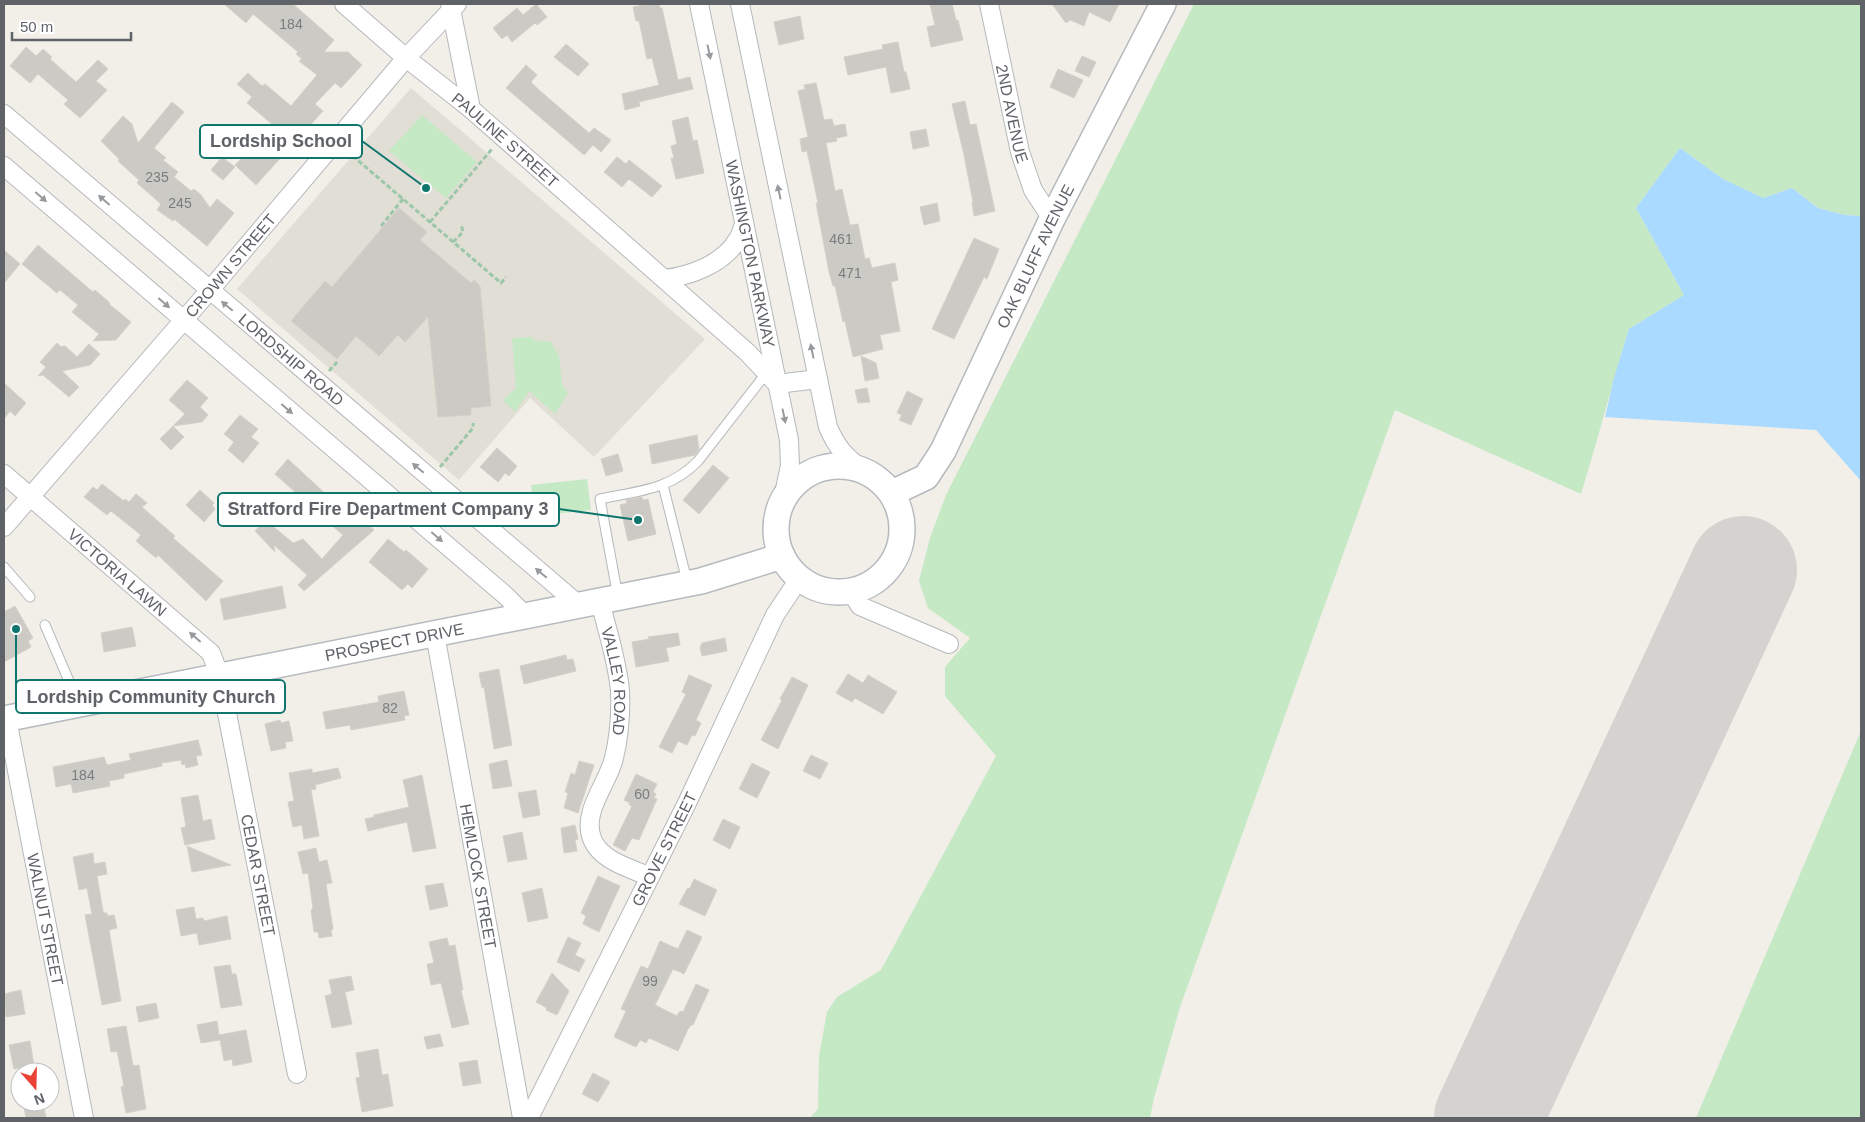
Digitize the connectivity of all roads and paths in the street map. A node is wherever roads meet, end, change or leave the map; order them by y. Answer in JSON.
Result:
{"nodes":[{"id":1,"x":344,"y":4,"type":"edge"},
{"id":2,"x":699,"y":4,"type":"edge"},
{"id":3,"x":740,"y":4,"type":"edge"},
{"id":4,"x":989,"y":4,"type":"edge"},
{"id":5,"x":1163,"y":4,"type":"edge"},
{"id":6,"x":453,"y":6,"type":"edge"},
{"id":7,"x":406,"y":58,"type":"junction"},
{"id":8,"x":470,"y":109,"type":"junction"},
{"id":9,"x":4,"y":114,"type":"edge"},
{"id":10,"x":502,"y":137,"type":"junction"},
{"id":11,"x":336,"y":141,"type":"junction"},
{"id":12,"x":4,"y":166,"type":"edge"},
{"id":13,"x":403,"y":199,"type":"junction"},
{"id":14,"x":1052,"y":219,"type":"junction"},
{"id":15,"x":430,"y":222,"type":"junction"},
{"id":16,"x":461,"y":224,"type":"dead end"},
{"id":17,"x":744,"y":224,"type":"junction"},
{"id":18,"x":381,"y":226,"type":"dead end"},
{"id":19,"x":454,"y":242,"type":"junction"},
{"id":20,"x":506,"y":277,"type":"dead end"},
{"id":21,"x":664,"y":279,"type":"junction"},
{"id":22,"x":209,"y":290,"type":"junction"},
{"id":23,"x":184,"y":320,"type":"junction"},
{"id":24,"x":773,"y":374,"type":"junction"},
{"id":25,"x":818,"y":380,"type":"junction"},
{"id":26,"x":473,"y":423,"type":"dead end"},
{"id":27,"x":865,"y":471,"type":"junction"},
{"id":28,"x":4,"y":474,"type":"edge"},
{"id":29,"x":431,"y":479,"type":"junction"},
{"id":30,"x":663,"y":485,"type":"junction"},
{"id":31,"x":892,"y":493,"type":"junction"},
{"id":32,"x":30,"y":496,"type":"junction"},
{"id":33,"x":782,"y":504,"type":"junction"},
{"id":34,"x":4,"y":527,"type":"edge"},
{"id":35,"x":782,"y":556,"type":"junction"},
{"id":36,"x":4,"y":567,"type":"edge"},
{"id":37,"x":800,"y":579,"type":"junction"},
{"id":38,"x":687,"y":584,"type":"junction"},
{"id":39,"x":851,"y":592,"type":"junction"},
{"id":40,"x":30,"y":597,"type":"dead end"},
{"id":41,"x":599,"y":601,"type":"junction"},
{"id":42,"x":525,"y":615,"type":"junction"},
{"id":43,"x":45,"y":625,"type":"dead end"},
{"id":44,"x":435,"y":634,"type":"junction"},
{"id":45,"x":949,"y":644,"type":"dead end"},
{"id":46,"x":220,"y":677,"type":"junction"},
{"id":47,"x":79,"y":705,"type":"junction"},
{"id":48,"x":6,"y":719,"type":"edge"},
{"id":49,"x":650,"y":877,"type":"junction"},
{"id":50,"x":297,"y":1074,"type":"dead end"},
{"id":51,"x":84,"y":1118,"type":"edge"},
{"id":52,"x":522,"y":1118,"type":"edge"},
{"id":53,"x":529,"y":1118,"type":"edge"}],
"edges":[{"from":1,"to":7,"type":"street","name":"PAULINE STREET"},
{"from":2,"to":17,"type":"street","name":"WASHINGTON PARKWAY","one_way":true},
{"from":25,"to":3,"type":"street","one_way":true},
{"from":4,"to":14,"type":"street","name":"2ND AVENUE"},
{"from":5,"to":14,"type":"main road","name":"OAK BLUFF AVENUE"},
{"from":6,"to":7,"type":"street","name":"CROWN STREET"},
{"from":6,"to":8,"type":"street"},
{"from":7,"to":8,"type":"street","name":"PAULINE STREET"},
{"from":7,"to":11,"type":"street","name":"CROWN STREET"},
{"from":8,"to":10,"type":"street","name":"PAULINE STREET"},
{"from":22,"to":9,"type":"street","name":"LORDSHIP ROAD","one_way":true},
{"from":10,"to":15,"type":"path"},
{"from":10,"to":21,"type":"street","name":"PAULINE STREET"},
{"from":11,"to":13,"type":"path"},
{"from":11,"to":22,"type":"street","name":"CROWN STREET"},
{"from":12,"to":23,"type":"street","one_way":true},
{"from":13,"to":15,"type":"path"},
{"from":13,"to":18,"type":"path"},
{"from":14,"to":31,"type":"main road","name":"OAK BLUFF AVENUE"},
{"from":15,"to":19,"type":"path"},
{"from":16,"to":19,"type":"path"},
{"from":17,"to":21,"type":"street"},
{"from":17,"to":24,"type":"street","name":"WASHINGTON PARKWAY"},
{"from":19,"to":20,"type":"path"},
{"from":21,"to":24,"type":"street","name":"PAULINE STREET"},
{"from":22,"to":23,"type":"street","name":"CROWN STREET"},
{"from":29,"to":22,"type":"street","name":"LORDSHIP ROAD","one_way":true},
{"from":23,"to":32,"type":"street","name":"CROWN STREET"},
{"from":23,"to":42,"type":"street","one_way":true},
{"from":24,"to":25,"type":"street"},
{"from":24,"to":30,"type":"lane"},
{"from":24,"to":33,"type":"street","name":"WASHINGTON PARKWAY","one_way":true},
{"from":25,"to":27,"type":"street"},
{"from":26,"to":29,"type":"path"},
{"from":27,"to":31,"type":"main road"},
{"from":27,"to":33,"type":"main road"},
{"from":28,"to":32,"type":"street","name":"VICTORIA LAWN"},
{"from":41,"to":29,"type":"street","name":"LORDSHIP ROAD","one_way":true},
{"from":30,"to":38,"type":"lane"},
{"from":30,"to":41,"type":"lane"},
{"from":31,"to":39,"type":"main road"},
{"from":32,"to":34,"type":"street","name":"CROWN STREET"},
{"from":46,"to":32,"type":"street","name":"VICTORIA LAWN","one_way":true},
{"from":33,"to":35,"type":"main road"},
{"from":35,"to":37,"type":"main road"},
{"from":35,"to":38,"type":"main road","name":"PROSPECT DRIVE"},
{"from":36,"to":40,"type":"lane"},
{"from":37,"to":39,"type":"main road"},
{"from":37,"to":49,"type":"street","name":"GROVE STREET"},
{"from":38,"to":41,"type":"main road","name":"PROSPECT DRIVE"},
{"from":39,"to":45,"type":"street"},
{"from":41,"to":42,"type":"main road","name":"PROSPECT DRIVE"},
{"from":41,"to":49,"type":"street","name":"VALLEY ROAD"},
{"from":42,"to":44,"type":"main road","name":"PROSPECT DRIVE"},
{"from":43,"to":47,"type":"lane"},
{"from":44,"to":46,"type":"main road","name":"PROSPECT DRIVE"},
{"from":44,"to":52,"type":"street","name":"HEMLOCK STREET"},
{"from":46,"to":47,"type":"main road","name":"PROSPECT DRIVE"},
{"from":46,"to":50,"type":"street","name":"CEDAR STREET"},
{"from":47,"to":48,"type":"main road","name":"PROSPECT DRIVE"},
{"from":48,"to":51,"type":"street","name":"WALNUT STREET"},
{"from":49,"to":53,"type":"street","name":"GROVE STREET"}]}
